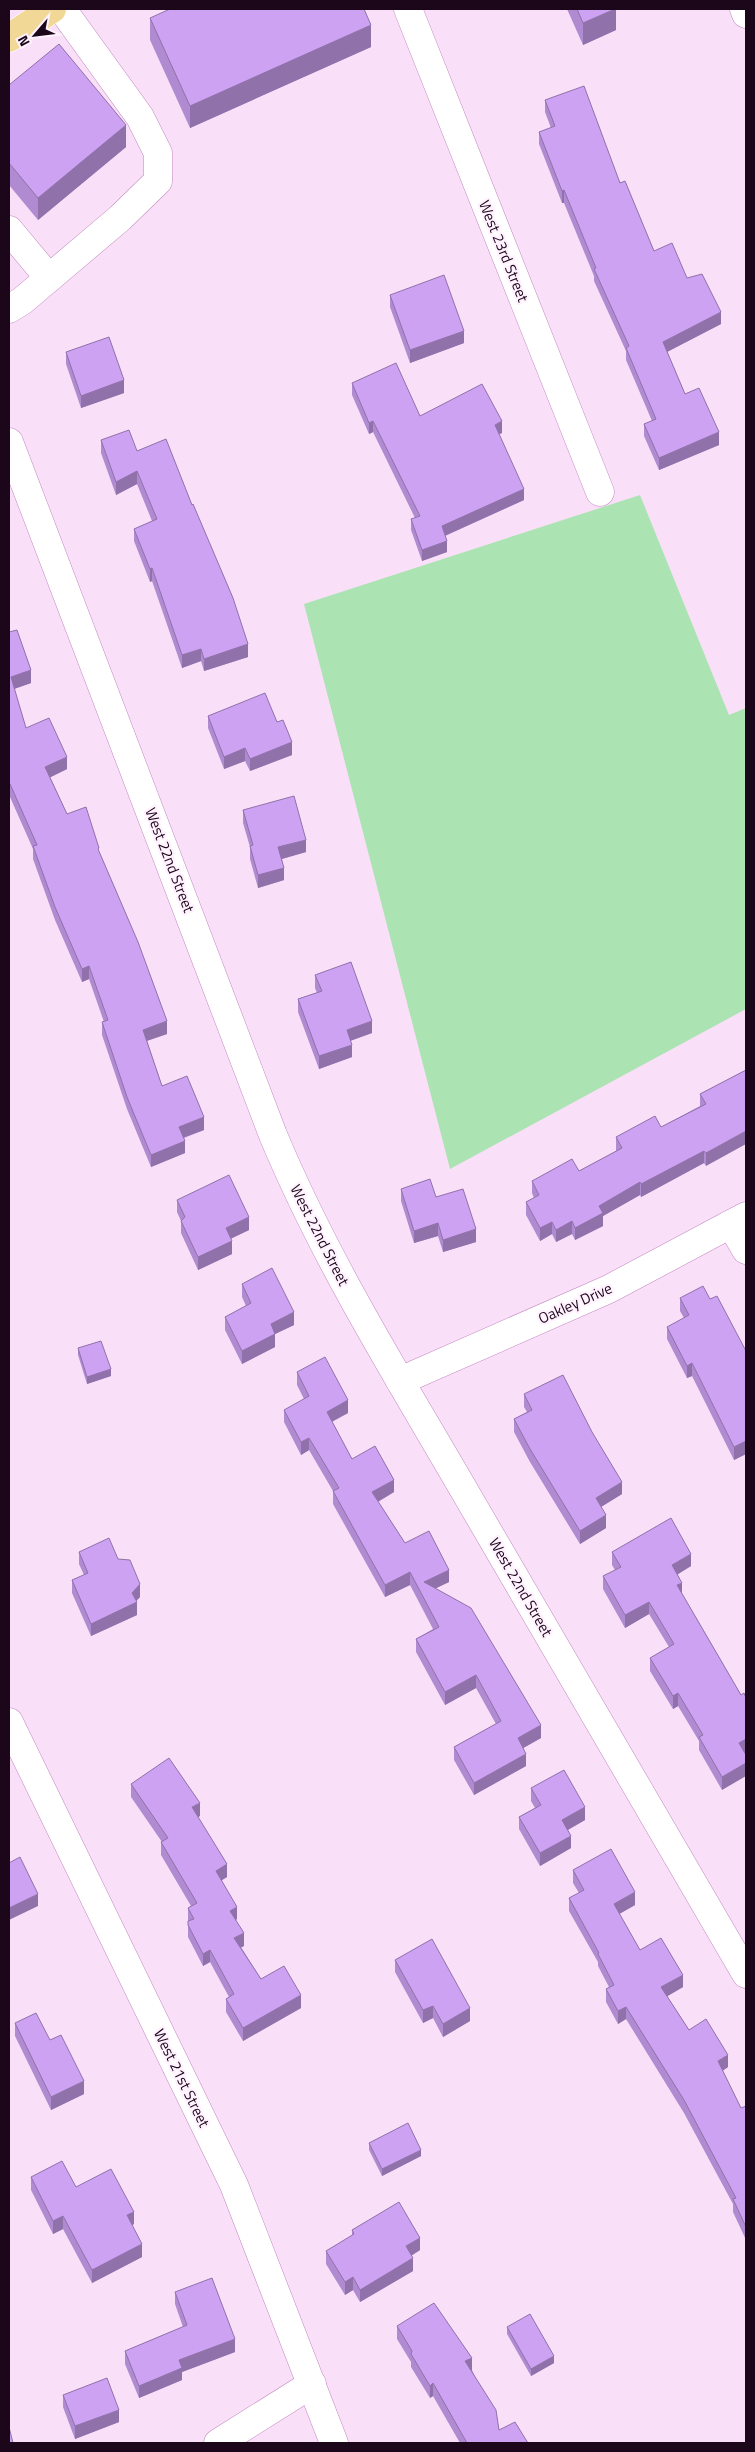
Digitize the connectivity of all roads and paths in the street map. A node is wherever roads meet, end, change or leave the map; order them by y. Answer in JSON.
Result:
{"nodes":[{"id":1,"x":37,"y":9,"type":"edge"},
{"id":2,"x":52,"y":9,"type":"edge"},
{"id":3,"x":62,"y":9,"type":"edge"},
{"id":4,"x":408,"y":9,"type":"edge"},
{"id":5,"x":744,"y":9,"type":"edge"},
{"id":6,"x":746,"y":14,"type":"edge"},
{"id":7,"x":9,"y":33,"type":"edge"},
{"id":8,"x":9,"y":38,"type":"edge"},
{"id":9,"x":9,"y":230,"type":"edge"},
{"id":10,"x":49,"y":278,"type":"junction"},
{"id":11,"x":9,"y":309,"type":"edge"},
{"id":12,"x":9,"y":442,"type":"edge"},
{"id":13,"x":600,"y":492,"type":"dead end"},
{"id":14,"x":739,"y":1220,"type":"edge"},
{"id":15,"x":746,"y":1250,"type":"edge"},
{"id":16,"x":400,"y":1380,"type":"junction"},
{"id":17,"x":9,"y":1722,"type":"edge"},
{"id":18,"x":746,"y":1974,"type":"edge"},
{"id":19,"x":312,"y":2384,"type":"junction"},
{"id":20,"x":218,"y":2443,"type":"edge"},
{"id":21,"x":334,"y":2443,"type":"edge"}],
"edges":[{"from":1,"to":7,"type":"main road"},
{"from":2,"to":8,"type":"main road"},
{"from":3,"to":10,"type":"street"},
{"from":4,"to":13,"type":"street","name":"West 23rd Street"},
{"from":5,"to":6,"type":"street"},
{"from":9,"to":10,"type":"street"},
{"from":10,"to":11,"type":"street"},
{"from":12,"to":16,"type":"street","name":"West 22nd Street"},
{"from":14,"to":15,"type":"street"},
{"from":14,"to":16,"type":"street","name":"Oakley Drive"},
{"from":16,"to":18,"type":"street","name":"West 22nd Street"},
{"from":17,"to":19,"type":"street","name":"West 21st Street"},
{"from":19,"to":20,"type":"street"},
{"from":19,"to":21,"type":"street","name":"West 21st Street"}]}
